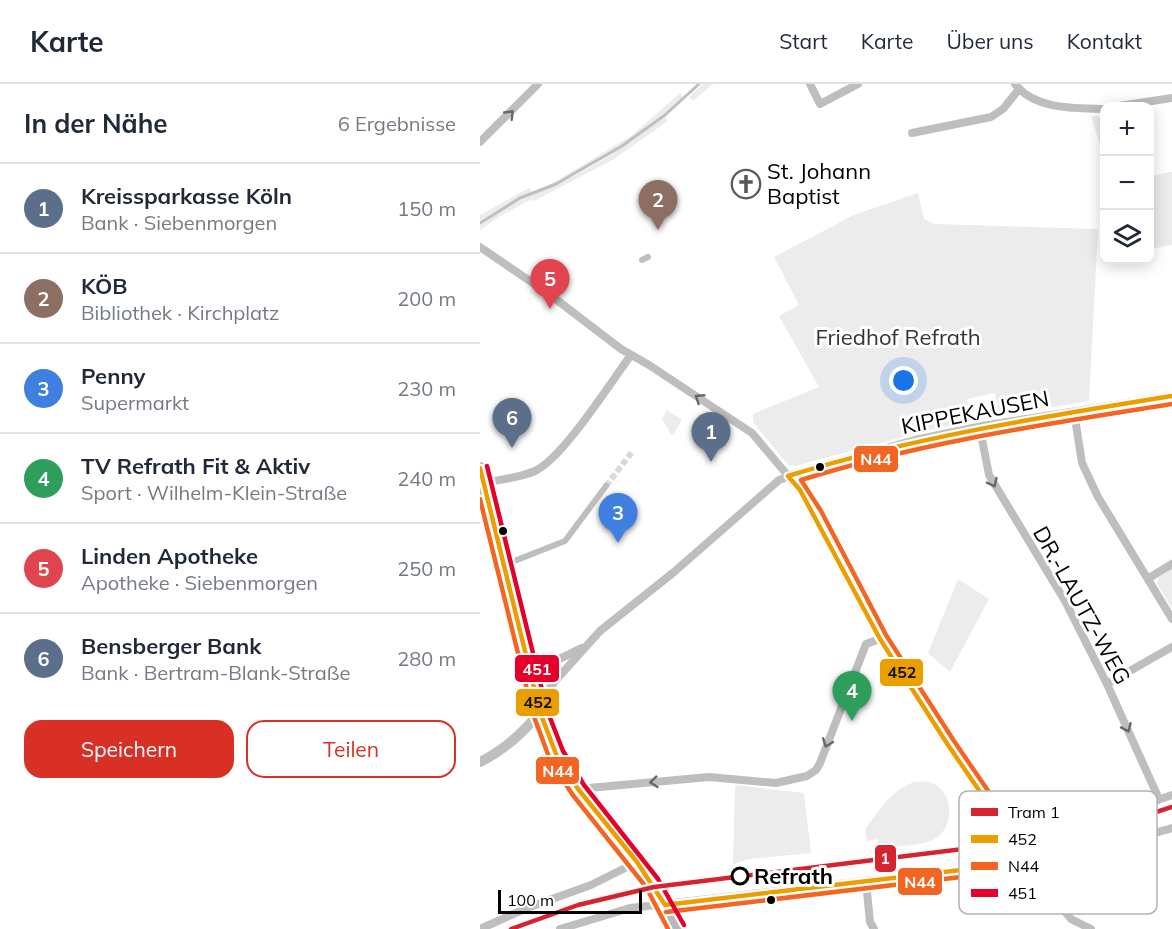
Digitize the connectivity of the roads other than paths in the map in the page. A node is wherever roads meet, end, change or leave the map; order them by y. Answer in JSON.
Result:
{"nodes":[{"id":1,"x":538,"y":84,"type":"edge"},
{"id":2,"x":810,"y":84,"type":"edge"},
{"id":3,"x":858,"y":84,"type":"edge"},
{"id":4,"x":1017,"y":87,"type":"edge"},
{"id":5,"x":1172,"y":98,"type":"edge"},
{"id":6,"x":1146,"y":102,"type":"edge"},
{"id":7,"x":1100,"y":109,"type":"edge"},
{"id":8,"x":912,"y":133,"type":"dead end"},
{"id":9,"x":480,"y":142,"type":"edge"},
{"id":10,"x":480,"y":247,"type":"edge"},
{"id":11,"x":631,"y":356,"type":"junction"},
{"id":12,"x":1172,"y":396,"type":"edge"},
{"id":13,"x":1074,"y":412,"type":"junction"},
{"id":14,"x":982,"y":426,"type":"junction"},
{"id":15,"x":480,"y":468,"type":"edge"},
{"id":16,"x":788,"y":476,"type":"junction"},
{"id":17,"x":482,"y":483,"type":"edge"},
{"id":18,"x":606,"y":486,"type":"tunnel mouth"},
{"id":19,"x":1172,"y":564,"type":"edge"},
{"id":20,"x":504,"y":565,"type":"junction"},
{"id":21,"x":1149,"y":578,"type":"junction"},
{"id":22,"x":1172,"y":619,"type":"edge"},
{"id":23,"x":880,"y":639,"type":"junction"},
{"id":24,"x":585,"y":647,"type":"junction"},
{"id":25,"x":1172,"y":647,"type":"edge"},
{"id":26,"x":526,"y":656,"type":"junction"},
{"id":27,"x":1107,"y":684,"type":"junction"},
{"id":28,"x":540,"y":712,"type":"junction"},
{"id":29,"x":480,"y":762,"type":"edge"},
{"id":30,"x":578,"y":789,"type":"junction"},
{"id":31,"x":980,"y":791,"type":"edge"},
{"id":32,"x":1155,"y":791,"type":"edge"},
{"id":33,"x":1172,"y":795,"type":"edge"},
{"id":34,"x":1157,"y":796,"type":"edge"},
{"id":35,"x":1159,"y":800,"type":"joint"},
{"id":36,"x":1172,"y":828,"type":"edge"},
{"id":37,"x":1157,"y":832,"type":"edge"},
{"id":38,"x":637,"y":862,"type":"junction"},
{"id":39,"x":959,"y":871,"type":"edge"},
{"id":40,"x":866,"y":882,"type":"junction"},
{"id":41,"x":665,"y":905,"type":"junction"},
{"id":42,"x":1067,"y":914,"type":"edge"},
{"id":43,"x":480,"y":929,"type":"edge"},
{"id":44,"x":560,"y":929,"type":"edge"},
{"id":45,"x":677,"y":929,"type":"edge"},
{"id":46,"x":874,"y":929,"type":"edge"},
{"id":47,"x":1091,"y":929,"type":"edge"}],
"edges":[{"from":9,"to":1,"type":"street","one_way":true},
{"from":2,"to":3,"type":"street"},
{"from":4,"to":7,"type":"street"},
{"from":4,"to":8,"type":"street"},
{"from":5,"to":6,"type":"street"},
{"from":10,"to":11,"type":"street"},
{"from":16,"to":11,"type":"street","one_way":true},
{"from":11,"to":17,"type":"street"},
{"from":12,"to":13,"type":"street","name":"KIPPEKAUSEN"},
{"from":13,"to":14,"type":"street","name":"KIPPEKAUSEN"},
{"from":13,"to":21,"type":"street"},
{"from":14,"to":16,"type":"street","name":"KIPPEKAUSEN"},
{"from":14,"to":27,"type":"street","name":"DR.-LAUTZ-WEG","one_way":true},
{"from":15,"to":17,"type":"main road"},
{"from":16,"to":23,"type":"street"},
{"from":16,"to":24,"type":"street","name":"KIPPEKAUSEN"},
{"from":17,"to":20,"type":"main road"},
{"from":18,"to":20,"type":"street"},
{"from":19,"to":21,"type":"street"},
{"from":20,"to":26,"type":"main road"},
{"from":21,"to":22,"type":"street"},
{"from":23,"to":30,"type":"street","one_way":true},
{"from":23,"to":31,"type":"street"},
{"from":24,"to":26,"type":"street"},
{"from":24,"to":28,"type":"street","name":"KIPPEKAUSEN"},
{"from":25,"to":27,"type":"street"},
{"from":26,"to":28,"type":"main road"},
{"from":27,"to":32,"type":"street","name":"DR.-LAUTZ-WEG","one_way":true},
{"from":28,"to":29,"type":"street"},
{"from":28,"to":30,"type":"main road"},
{"from":30,"to":38,"type":"main road"},
{"from":33,"to":35,"type":"street"},
{"from":34,"to":35,"type":"street","name":"DR.-LAUTZ-WEG","one_way":true},
{"from":36,"to":37,"type":"street"},
{"from":38,"to":41,"type":"main road"},
{"from":38,"to":43,"type":"street"},
{"from":39,"to":40,"type":"street"},
{"from":40,"to":41,"type":"street"},
{"from":40,"to":46,"type":"street"},
{"from":41,"to":44,"type":"street"},
{"from":41,"to":45,"type":"main road"},
{"from":42,"to":47,"type":"street"}]}
